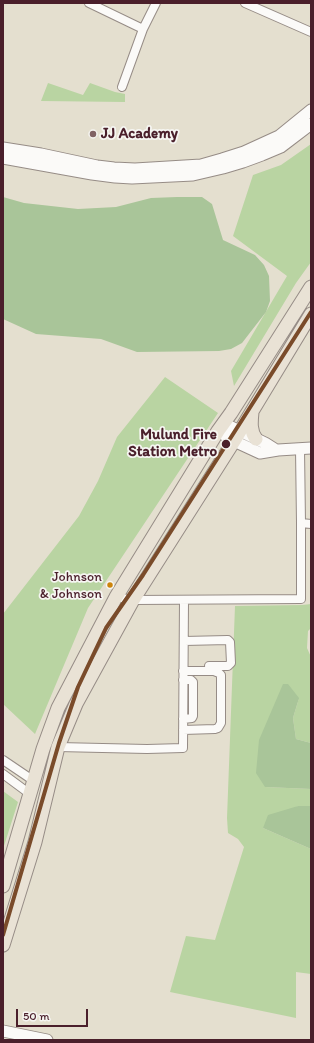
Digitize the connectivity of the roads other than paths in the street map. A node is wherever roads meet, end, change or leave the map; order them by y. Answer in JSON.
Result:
{"nodes":[{"id":1,"x":88,"y":3,"type":"edge"},
{"id":2,"x":156,"y":3,"type":"edge"},
{"id":3,"x":245,"y":3,"type":"edge"},
{"id":4,"x":143,"y":29,"type":"junction"},
{"id":5,"x":311,"y":32,"type":"edge"},
{"id":6,"x":122,"y":87,"type":"dead end"},
{"id":7,"x":311,"y":110,"type":"edge"},
{"id":8,"x":311,"y":124,"type":"edge"},
{"id":9,"x":298,"y":129,"type":"junction"},
{"id":10,"x":3,"y":148,"type":"edge"},
{"id":11,"x":3,"y":158,"type":"edge"},
{"id":12,"x":311,"y":287,"type":"edge"},
{"id":13,"x":311,"y":314,"type":"edge"},
{"id":14,"x":252,"y":410,"type":"junction"},
{"id":15,"x":221,"y":427,"type":"junction"},
{"id":16,"x":237,"y":436,"type":"junction"},
{"id":17,"x":256,"y":439,"type":"junction"},
{"id":18,"x":306,"y":448,"type":"edge"},
{"id":19,"x":276,"y":450,"type":"junction"},
{"id":20,"x":301,"y":524,"type":"junction"},
{"id":21,"x":311,"y":524,"type":"edge"},
{"id":22,"x":116,"y":597,"type":"junction"},
{"id":23,"x":133,"y":600,"type":"junction"},
{"id":24,"x":184,"y":600,"type":"junction"},
{"id":25,"x":186,"y":641,"type":"junction"},
{"id":26,"x":185,"y":669,"type":"junction"},
{"id":27,"x":185,"y":730,"type":"junction"},
{"id":28,"x":58,"y":747,"type":"junction"},
{"id":29,"x":3,"y":760,"type":"edge"},
{"id":30,"x":3,"y":774,"type":"edge"},
{"id":31,"x":34,"y":781,"type":"junction"},
{"id":32,"x":30,"y":794,"type":"junction"},
{"id":33,"x":3,"y":886,"type":"edge"},
{"id":34,"x":3,"y":945,"type":"edge"},
{"id":35,"x":3,"y":1031,"type":"edge"},
{"id":36,"x":47,"y":1040,"type":"edge"}],
"edges":[{"from":1,"to":4,"type":"street"},
{"from":2,"to":4,"type":"street"},
{"from":3,"to":5,"type":"street"},
{"from":4,"to":6,"type":"street"},
{"from":7,"to":9,"type":"street"},
{"from":8,"to":9,"type":"street"},
{"from":9,"to":10,"type":"street"},
{"from":9,"to":11,"type":"street"},
{"from":12,"to":15,"type":"main road"},
{"from":13,"to":14,"type":"main road"},
{"from":14,"to":16,"type":"main road"},
{"from":14,"to":17,"type":"main road"},
{"from":15,"to":16,"type":"street"},
{"from":15,"to":22,"type":"main road"},
{"from":16,"to":17,"type":"street"},
{"from":16,"to":19,"type":"street"},
{"from":16,"to":23,"type":"main road"},
{"from":17,"to":19,"type":"street"},
{"from":18,"to":19,"type":"street"},
{"from":18,"to":20,"type":"street"},
{"from":20,"to":21,"type":"street"},
{"from":20,"to":24,"type":"street"},
{"from":22,"to":23,"type":"street"},
{"from":22,"to":31,"type":"main road"},
{"from":23,"to":24,"type":"street"},
{"from":23,"to":28,"type":"main road"},
{"from":24,"to":25,"type":"street"},
{"from":25,"to":26,"type":"street"},
{"from":25,"to":26,"type":"street"},
{"from":26,"to":27,"type":"street"},
{"from":26,"to":27,"type":"street"},
{"from":27,"to":28,"type":"street"},
{"from":28,"to":34,"type":"main road"},
{"from":29,"to":31,"type":"street"},
{"from":30,"to":32,"type":"street"},
{"from":31,"to":32,"type":"main road"},
{"from":32,"to":33,"type":"main road"},
{"from":35,"to":36,"type":"street"}]}
